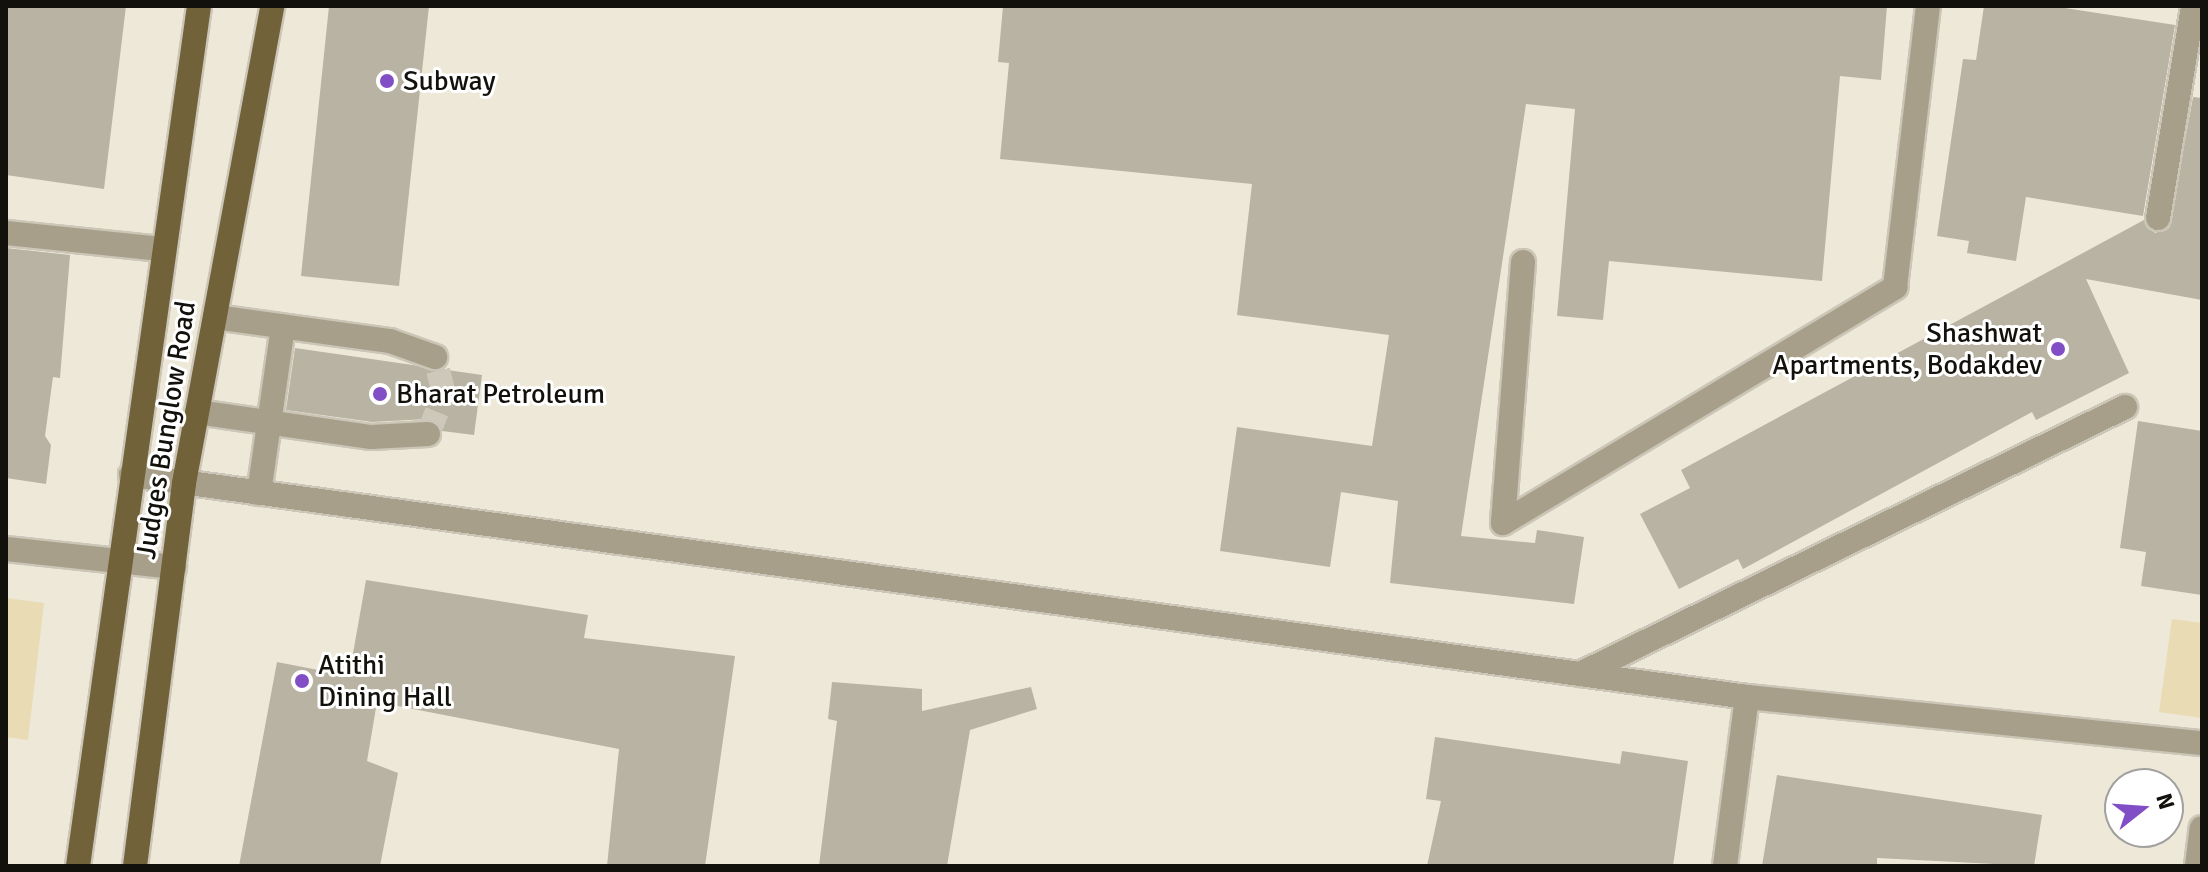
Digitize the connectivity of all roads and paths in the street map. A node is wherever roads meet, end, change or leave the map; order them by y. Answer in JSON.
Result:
{"nodes":[{"id":1,"x":199,"y":6,"type":"edge"},
{"id":2,"x":272,"y":6,"type":"edge"},
{"id":3,"x":1928,"y":6,"type":"edge"},
{"id":4,"x":2193,"y":6,"type":"edge"},
{"id":5,"x":2158,"y":218,"type":"dead end"},
{"id":6,"x":6,"y":233,"type":"edge"},
{"id":7,"x":161,"y":249,"type":"junction"},
{"id":8,"x":1523,"y":262,"type":"dead end"},
{"id":9,"x":215,"y":317,"type":"junction"},
{"id":10,"x":283,"y":327,"type":"junction"},
{"id":11,"x":435,"y":357,"type":"dead end"},
{"id":12,"x":2125,"y":407,"type":"dead end"},
{"id":13,"x":197,"y":412,"type":"junction"},
{"id":14,"x":269,"y":422,"type":"junction"},
{"id":15,"x":428,"y":434,"type":"dead end"},
{"id":16,"x":131,"y":475,"type":"junction"},
{"id":17,"x":184,"y":483,"type":"junction"},
{"id":18,"x":259,"y":493,"type":"junction"},
{"id":19,"x":6,"y":549,"type":"edge"},
{"id":20,"x":121,"y":561,"type":"junction"},
{"id":21,"x":174,"y":567,"type":"junction"},
{"id":22,"x":1580,"y":674,"type":"junction"},
{"id":23,"x":1747,"y":697,"type":"junction"},
{"id":24,"x":2202,"y":743,"type":"edge"},
{"id":25,"x":2202,"y":828,"type":"edge"},
{"id":26,"x":78,"y":866,"type":"edge"},
{"id":27,"x":135,"y":866,"type":"edge"},
{"id":28,"x":1725,"y":866,"type":"edge"},
{"id":29,"x":2197,"y":866,"type":"edge"}],
"edges":[{"from":1,"to":7,"type":"main road","name":"Judges Bunglow Road"},
{"from":2,"to":9,"type":"main road","name":"Judges Bunglow Road"},
{"from":3,"to":8,"type":"street"},
{"from":4,"to":5,"type":"street"},
{"from":6,"to":7,"type":"street"},
{"from":7,"to":16,"type":"main road","name":"Judges Bunglow Road"},
{"from":9,"to":10,"type":"street"},
{"from":9,"to":13,"type":"main road","name":"Judges Bunglow Road"},
{"from":10,"to":11,"type":"street"},
{"from":10,"to":14,"type":"street"},
{"from":12,"to":22,"type":"street"},
{"from":13,"to":14,"type":"street"},
{"from":13,"to":17,"type":"main road","name":"Judges Bunglow Road"},
{"from":14,"to":15,"type":"street"},
{"from":14,"to":18,"type":"street"},
{"from":16,"to":17,"type":"street"},
{"from":16,"to":20,"type":"main road","name":"Judges Bunglow Road"},
{"from":17,"to":18,"type":"street"},
{"from":17,"to":21,"type":"main road","name":"Judges Bunglow Road"},
{"from":18,"to":22,"type":"street"},
{"from":19,"to":20,"type":"street"},
{"from":20,"to":21,"type":"street"},
{"from":20,"to":26,"type":"main road","name":"Judges Bunglow Road"},
{"from":21,"to":27,"type":"main road","name":"Judges Bunglow Road"},
{"from":22,"to":23,"type":"street"},
{"from":23,"to":24,"type":"street"},
{"from":23,"to":28,"type":"street"},
{"from":25,"to":29,"type":"street"}]}
